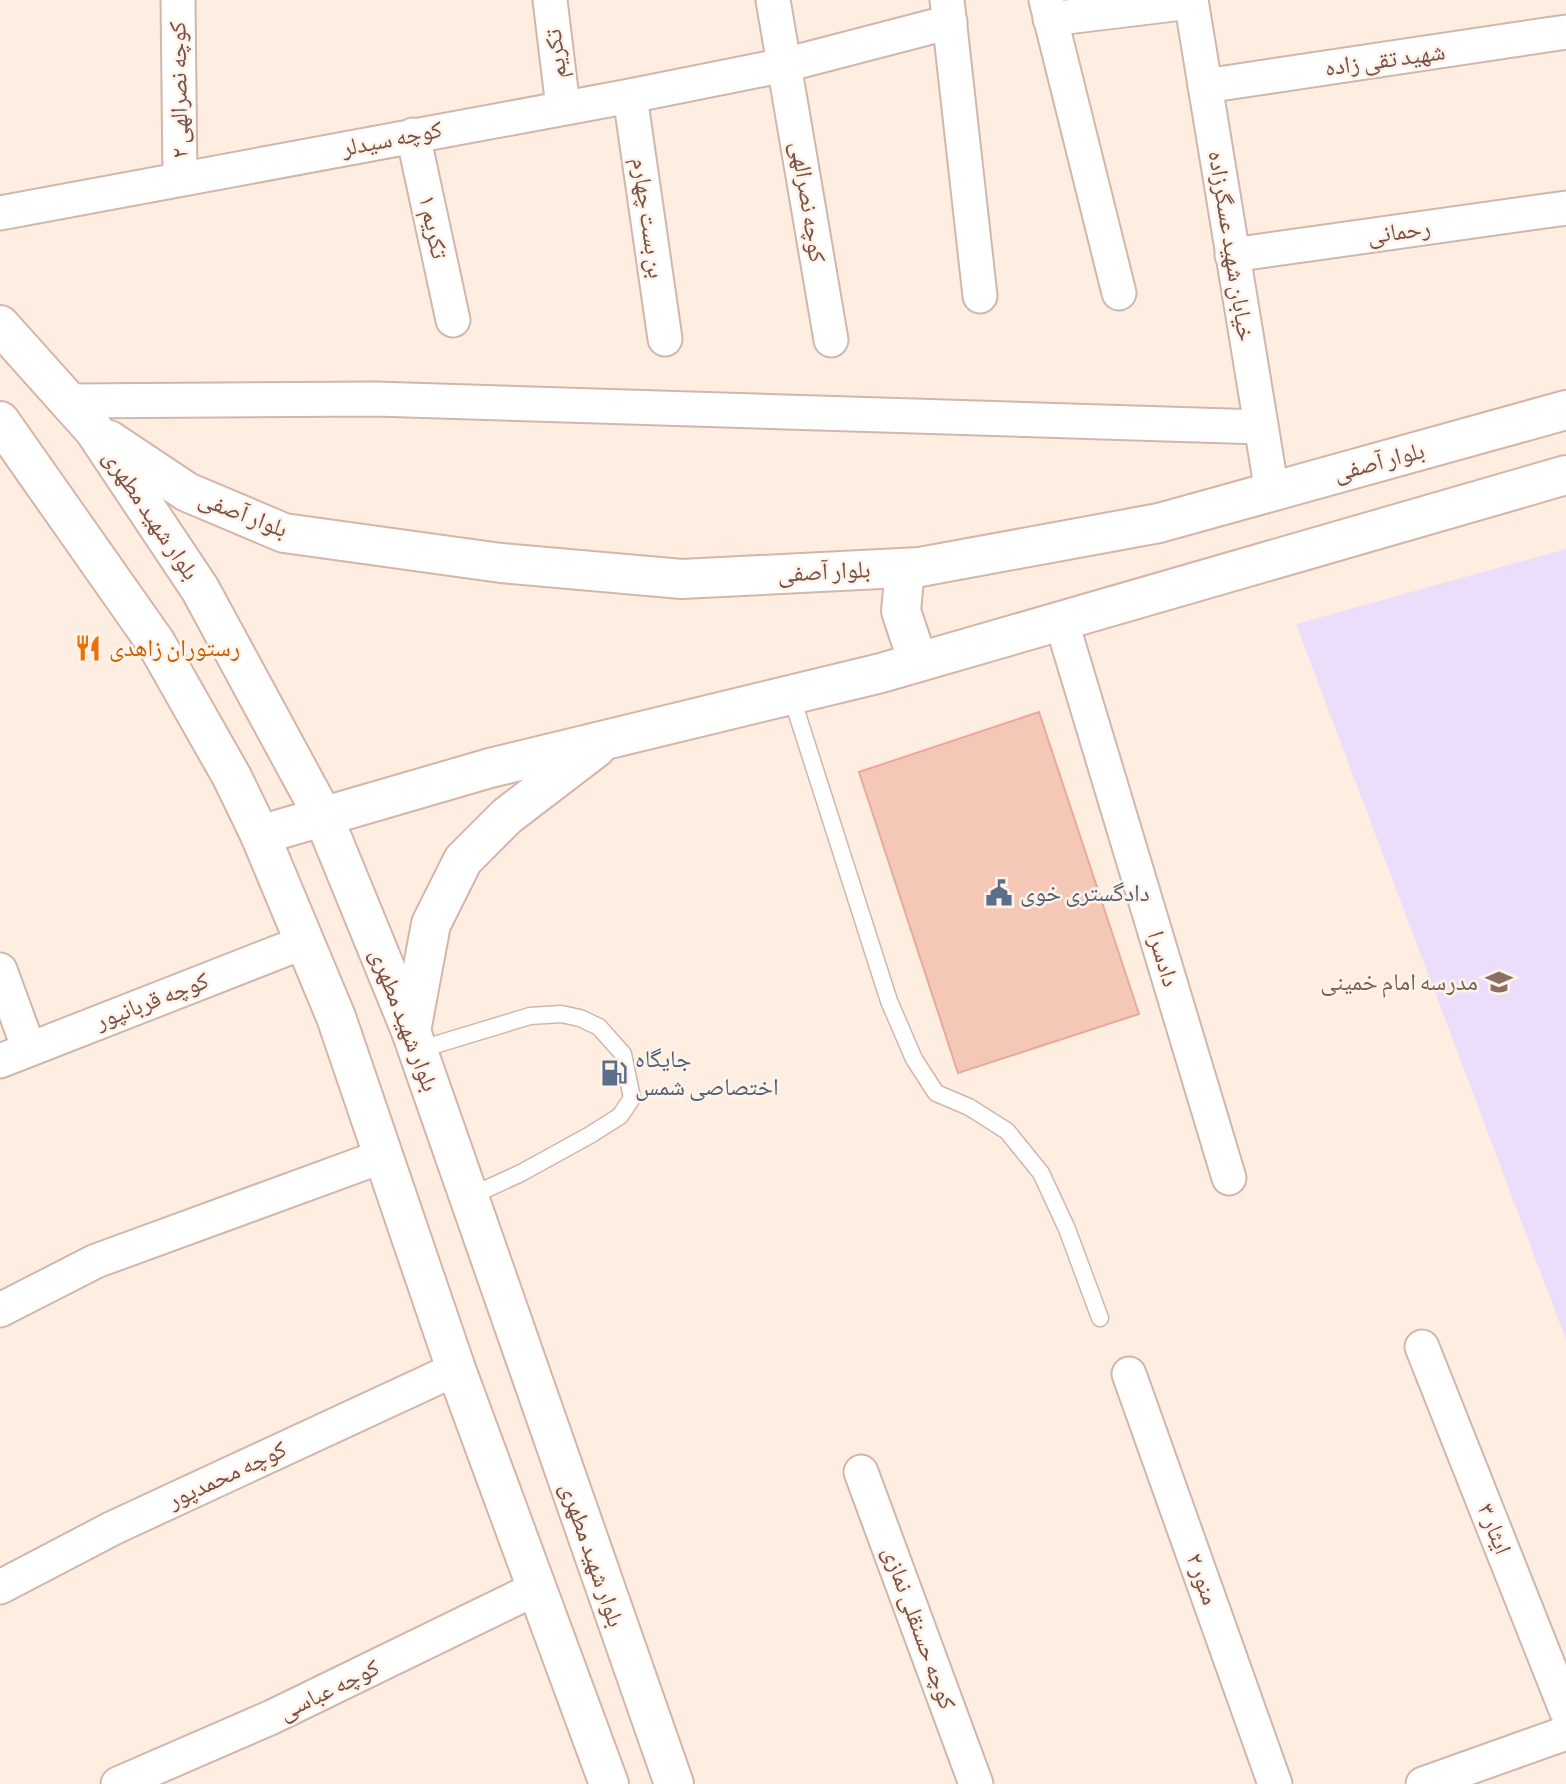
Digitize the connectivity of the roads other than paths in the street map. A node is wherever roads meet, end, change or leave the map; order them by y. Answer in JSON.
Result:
{"nodes":[{"id":1,"x":178,"y":0,"type":"edge"},
{"id":2,"x":550,"y":0,"type":"edge"},
{"id":3,"x":773,"y":0,"type":"edge"},
{"id":4,"x":1191,"y":1,"type":"edge"},
{"id":5,"x":1048,"y":9,"type":"edge"},
{"id":6,"x":948,"y":11,"type":"edge"},
{"id":7,"x":1566,"y":32,"type":"edge"},
{"id":8,"x":785,"y":65,"type":"junction"},
{"id":9,"x":1205,"y":86,"type":"junction"},
{"id":10,"x":631,"y":96,"type":"junction"},
{"id":11,"x":563,"y":107,"type":"junction"},
{"id":12,"x":413,"y":135,"type":"junction"},
{"id":13,"x":180,"y":179,"type":"junction"},
{"id":14,"x":1566,"y":208,"type":"edge"},
{"id":15,"x":0,"y":213,"type":"edge"},
{"id":16,"x":1232,"y":255,"type":"junction"},
{"id":17,"x":1119,"y":293,"type":"dead end"},
{"id":18,"x":979,"y":296,"type":"dead end"},
{"id":19,"x":453,"y":320,"type":"dead end"},
{"id":20,"x":0,"y":325,"type":"edge"},
{"id":21,"x":665,"y":339,"type":"dead end"},
{"id":22,"x":831,"y":340,"type":"dead end"},
{"id":23,"x":68,"y":401,"type":"junction"},
{"id":24,"x":1566,"y":410,"type":"edge"},
{"id":25,"x":0,"y":421,"type":"edge"},
{"id":26,"x":1261,"y":428,"type":"junction"},
{"id":27,"x":94,"y":430,"type":"junction"},
{"id":28,"x":1566,"y":475,"type":"edge"},
{"id":29,"x":1272,"y":492,"type":"junction"},
{"id":30,"x":905,"y":568,"type":"junction"},
{"id":31,"x":1061,"y":620,"type":"junction"},
{"id":32,"x":918,"y":662,"type":"junction"},
{"id":33,"x":790,"y":695,"type":"junction"},
{"id":34,"x":605,"y":740,"type":"junction"},
{"id":35,"x":323,"y":816,"type":"junction"},
{"id":36,"x":260,"y":835,"type":"junction"},
{"id":37,"x":304,"y":942,"type":"junction"},
{"id":38,"x":0,"y":970,"type":"edge"},
{"id":39,"x":414,"y":1041,"type":"junction"},
{"id":40,"x":14,"y":1055,"type":"edge"},
{"id":41,"x":383,"y":1156,"type":"junction"},
{"id":42,"x":1229,"y":1178,"type":"dead end"},
{"id":43,"x":468,"y":1197,"type":"junction"},
{"id":44,"x":0,"y":1310,"type":"edge"},
{"id":45,"x":1100,"y":1318,"type":"dead end"},
{"id":46,"x":1422,"y":1347,"type":"dead end"},
{"id":47,"x":456,"y":1369,"type":"junction"},
{"id":48,"x":1129,"y":1374,"type":"dead end"},
{"id":49,"x":861,"y":1472,"type":"dead end"},
{"id":50,"x":0,"y":1587,"type":"edge"},
{"id":51,"x":537,"y":1588,"type":"junction"},
{"id":52,"x":1566,"y":1710,"type":"edge"},
{"id":53,"x":1566,"y":1733,"type":"edge"},
{"id":54,"x":118,"y":1784,"type":"edge"},
{"id":55,"x":609,"y":1784,"type":"edge"},
{"id":56,"x":674,"y":1784,"type":"edge"},
{"id":57,"x":976,"y":1784,"type":"edge"},
{"id":58,"x":1275,"y":1784,"type":"edge"},
{"id":59,"x":1423,"y":1784,"type":"edge"}],
"edges":[{"from":1,"to":13,"type":"street","name":"کوچه نصرالهی ۲"},
{"from":2,"to":11,"type":"street","name":"تکریم"},
{"from":3,"to":8,"type":"street","name":"کوچه نصرالهی"},
{"from":4,"to":5,"type":"street"},
{"from":4,"to":9,"type":"street","name":"خیابان شهید عسگرزاده"},
{"from":5,"to":17,"type":"street"},
{"from":6,"to":8,"type":"street","name":"کوچه سیدلر"},
{"from":6,"to":18,"type":"street"},
{"from":7,"to":9,"type":"street","name":"شهید تقی زاده"},
{"from":8,"to":10,"type":"street","name":"کوچه سیدلر"},
{"from":8,"to":22,"type":"street","name":"کوچه نصرالهی"},
{"from":9,"to":16,"type":"street","name":"خیابان شهید عسگرزاده"},
{"from":10,"to":11,"type":"street","name":"کوچه سیدلر"},
{"from":10,"to":21,"type":"street","name":"بن بست چهارم"},
{"from":11,"to":12,"type":"street","name":"کوچه سیدلر"},
{"from":12,"to":13,"type":"street","name":"کوچه سیدلر"},
{"from":12,"to":19,"type":"street","name":"تکریم ۱"},
{"from":13,"to":15,"type":"street","name":"کوچه سیدلر"},
{"from":14,"to":16,"type":"street","name":"رحمانی"},
{"from":16,"to":26,"type":"street","name":"خیابان شهید عسگرزاده"},
{"from":20,"to":23,"type":"main road","name":"بلوار شهید مطهری"},
{"from":23,"to":26,"type":"street"},
{"from":23,"to":27,"type":"main road","name":"بلوار شهید مطهری"},
{"from":24,"to":29,"type":"main road","name":"بلوار آصفی"},
{"from":25,"to":36,"type":"main road"},
{"from":26,"to":29,"type":"street","name":"خیابان شهید عسگرزاده"},
{"from":27,"to":30,"type":"main road","name":"بلوار آصفی"},
{"from":27,"to":35,"type":"main road","name":"بلوار شهید مطهری"},
{"from":28,"to":31,"type":"main road"},
{"from":29,"to":30,"type":"main road","name":"بلوار آصفی"},
{"from":30,"to":32,"type":"main road"},
{"from":31,"to":32,"type":"main road"},
{"from":31,"to":42,"type":"street","name":"دادسرا"},
{"from":32,"to":33,"type":"main road"},
{"from":33,"to":34,"type":"main road"},
{"from":33,"to":45,"type":"lane"},
{"from":34,"to":35,"type":"main road"},
{"from":34,"to":39,"type":"main road"},
{"from":35,"to":36,"type":"main road"},
{"from":35,"to":39,"type":"main road","name":"بلوار شهید مطهری"},
{"from":36,"to":37,"type":"main road"},
{"from":37,"to":40,"type":"street","name":"کوچه قربانپور"},
{"from":37,"to":41,"type":"main road"},
{"from":38,"to":40,"type":"street"},
{"from":39,"to":43,"type":"main road","name":"بلوار شهید مطهری"},
{"from":39,"to":43,"type":"lane"},
{"from":41,"to":44,"type":"street"},
{"from":41,"to":47,"type":"main road"},
{"from":43,"to":56,"type":"main road","name":"بلوار شهید مطهری"},
{"from":46,"to":52,"type":"street","name":"ایثار ۳"},
{"from":47,"to":50,"type":"street","name":"کوچه محمدپور"},
{"from":47,"to":51,"type":"main road"},
{"from":48,"to":58,"type":"street","name":"منور ۲"},
{"from":49,"to":57,"type":"street","name":"کوچه حسنقلی نمازی"},
{"from":51,"to":54,"type":"street","name":"کوچه عباسی"},
{"from":51,"to":55,"type":"main road"},
{"from":53,"to":59,"type":"street"}]}
